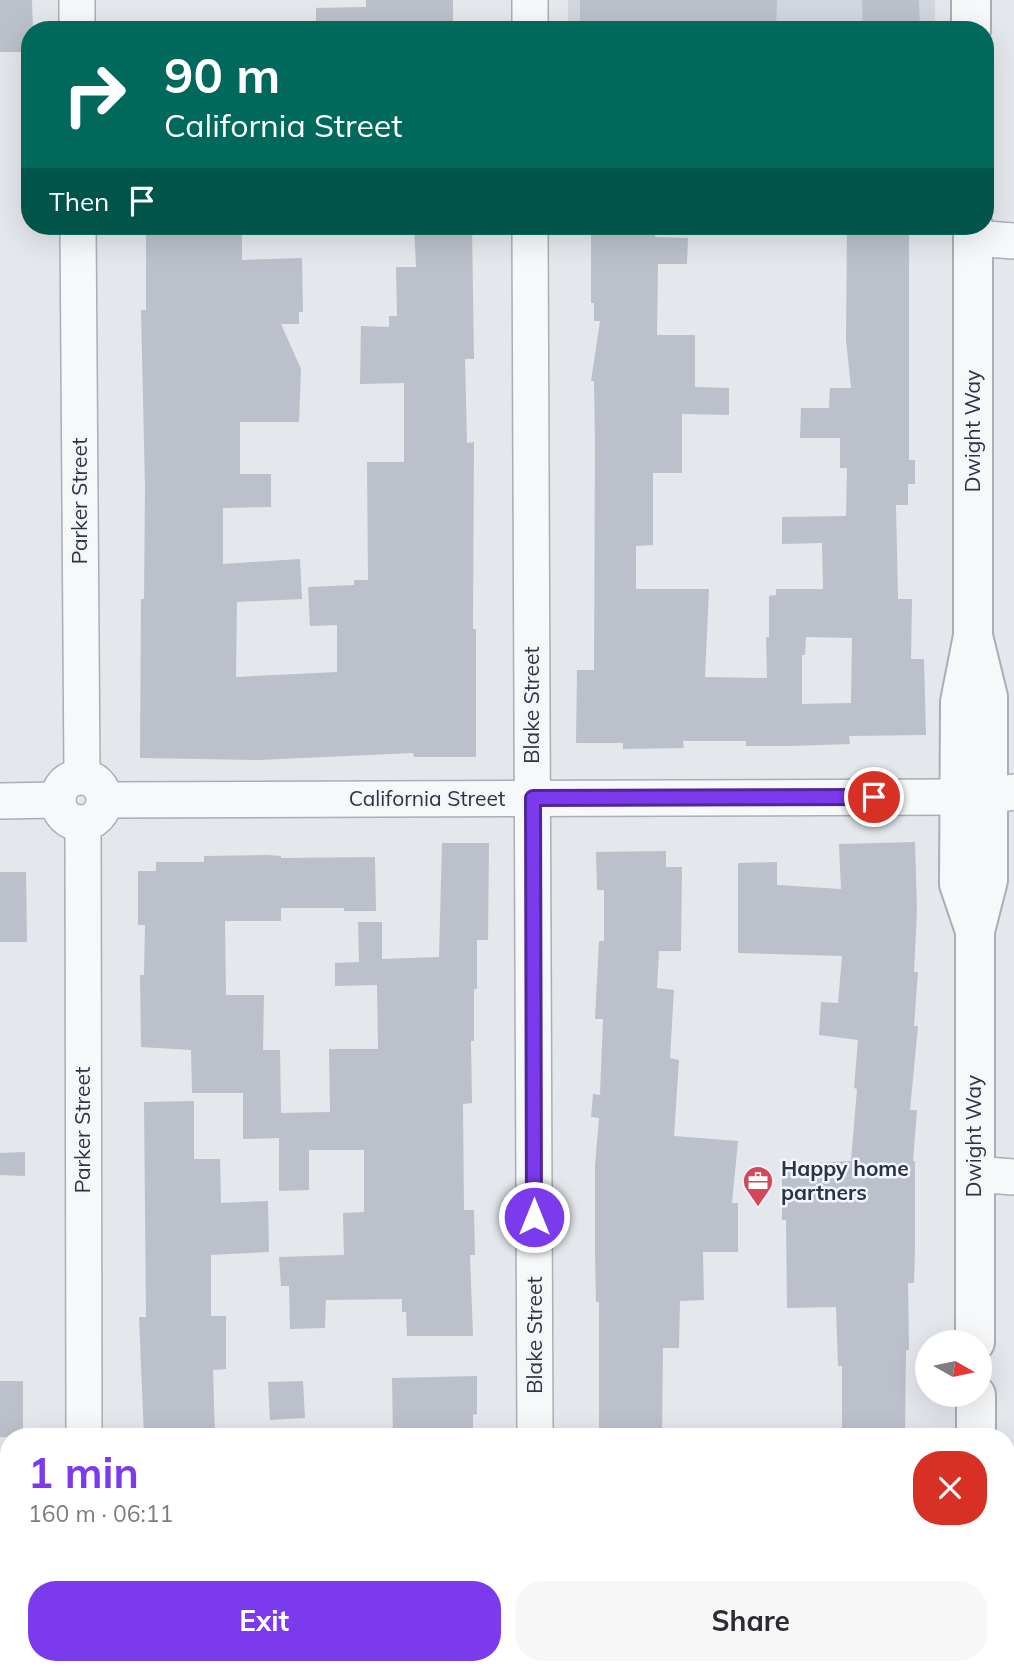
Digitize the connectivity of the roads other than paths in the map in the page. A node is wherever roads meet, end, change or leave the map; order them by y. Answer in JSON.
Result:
{"nodes":[{"id":1,"x":77,"y":0,"type":"edge"},
{"id":2,"x":530,"y":0,"type":"edge"},
{"id":3,"x":971,"y":0,"type":"edge"},
{"id":4,"x":77,"y":21,"type":"edge"},
{"id":5,"x":530,"y":21,"type":"edge"},
{"id":6,"x":971,"y":21,"type":"edge"},
{"id":7,"x":78,"y":235,"type":"edge"},
{"id":8,"x":530,"y":235,"type":"edge"},
{"id":9,"x":973,"y":235,"type":"edge"},
{"id":10,"x":987,"y":235,"type":"edge"},
{"id":11,"x":1014,"y":241,"type":"edge"},
{"id":12,"x":973,"y":636,"type":"junction"},
{"id":13,"x":1001,"y":699,"type":"edge"},
{"id":14,"x":987,"y":795,"type":"edge"},
{"id":15,"x":533,"y":798,"type":"junction"},
{"id":16,"x":82,"y":800,"type":"junction"},
{"id":17,"x":0,"y":801,"type":"edge"},
{"id":18,"x":974,"y":1174,"type":"junction"},
{"id":19,"x":1014,"y":1177,"type":"edge"},
{"id":20,"x":975,"y":1330,"type":"edge"},
{"id":21,"x":976,"y":1407,"type":"edge"},
{"id":22,"x":85,"y":1428,"type":"edge"},
{"id":23,"x":535,"y":1428,"type":"edge"},
{"id":24,"x":976,"y":1428,"type":"edge"}],
"edges":[{"from":1,"to":4,"type":"street"},
{"from":2,"to":5,"type":"street"},
{"from":3,"to":6,"type":"street"},
{"from":7,"to":16,"type":"street","name":"Parker Street"},
{"from":8,"to":15,"type":"street","name":"Blake Street"},
{"from":9,"to":12,"type":"street","name":"Dwight Way"},
{"from":10,"to":11,"type":"street"},
{"from":12,"to":13,"type":"street","name":"Dwight Way"},
{"from":12,"to":14,"type":"street","name":"Dwight Way"},
{"from":13,"to":14,"type":"street","name":"Dwight Way"},
{"from":14,"to":15,"type":"street","name":"California Street"},
{"from":14,"to":18,"type":"street","name":"Dwight Way"},
{"from":15,"to":16,"type":"street","name":"California Street"},
{"from":15,"to":23,"type":"street","name":"Blake Street"},
{"from":16,"to":17,"type":"street","name":"California Street"},
{"from":16,"to":22,"type":"street","name":"Parker Street"},
{"from":18,"to":19,"type":"street"},
{"from":18,"to":20,"type":"street","name":"Dwight Way"},
{"from":21,"to":24,"type":"street"}]}
